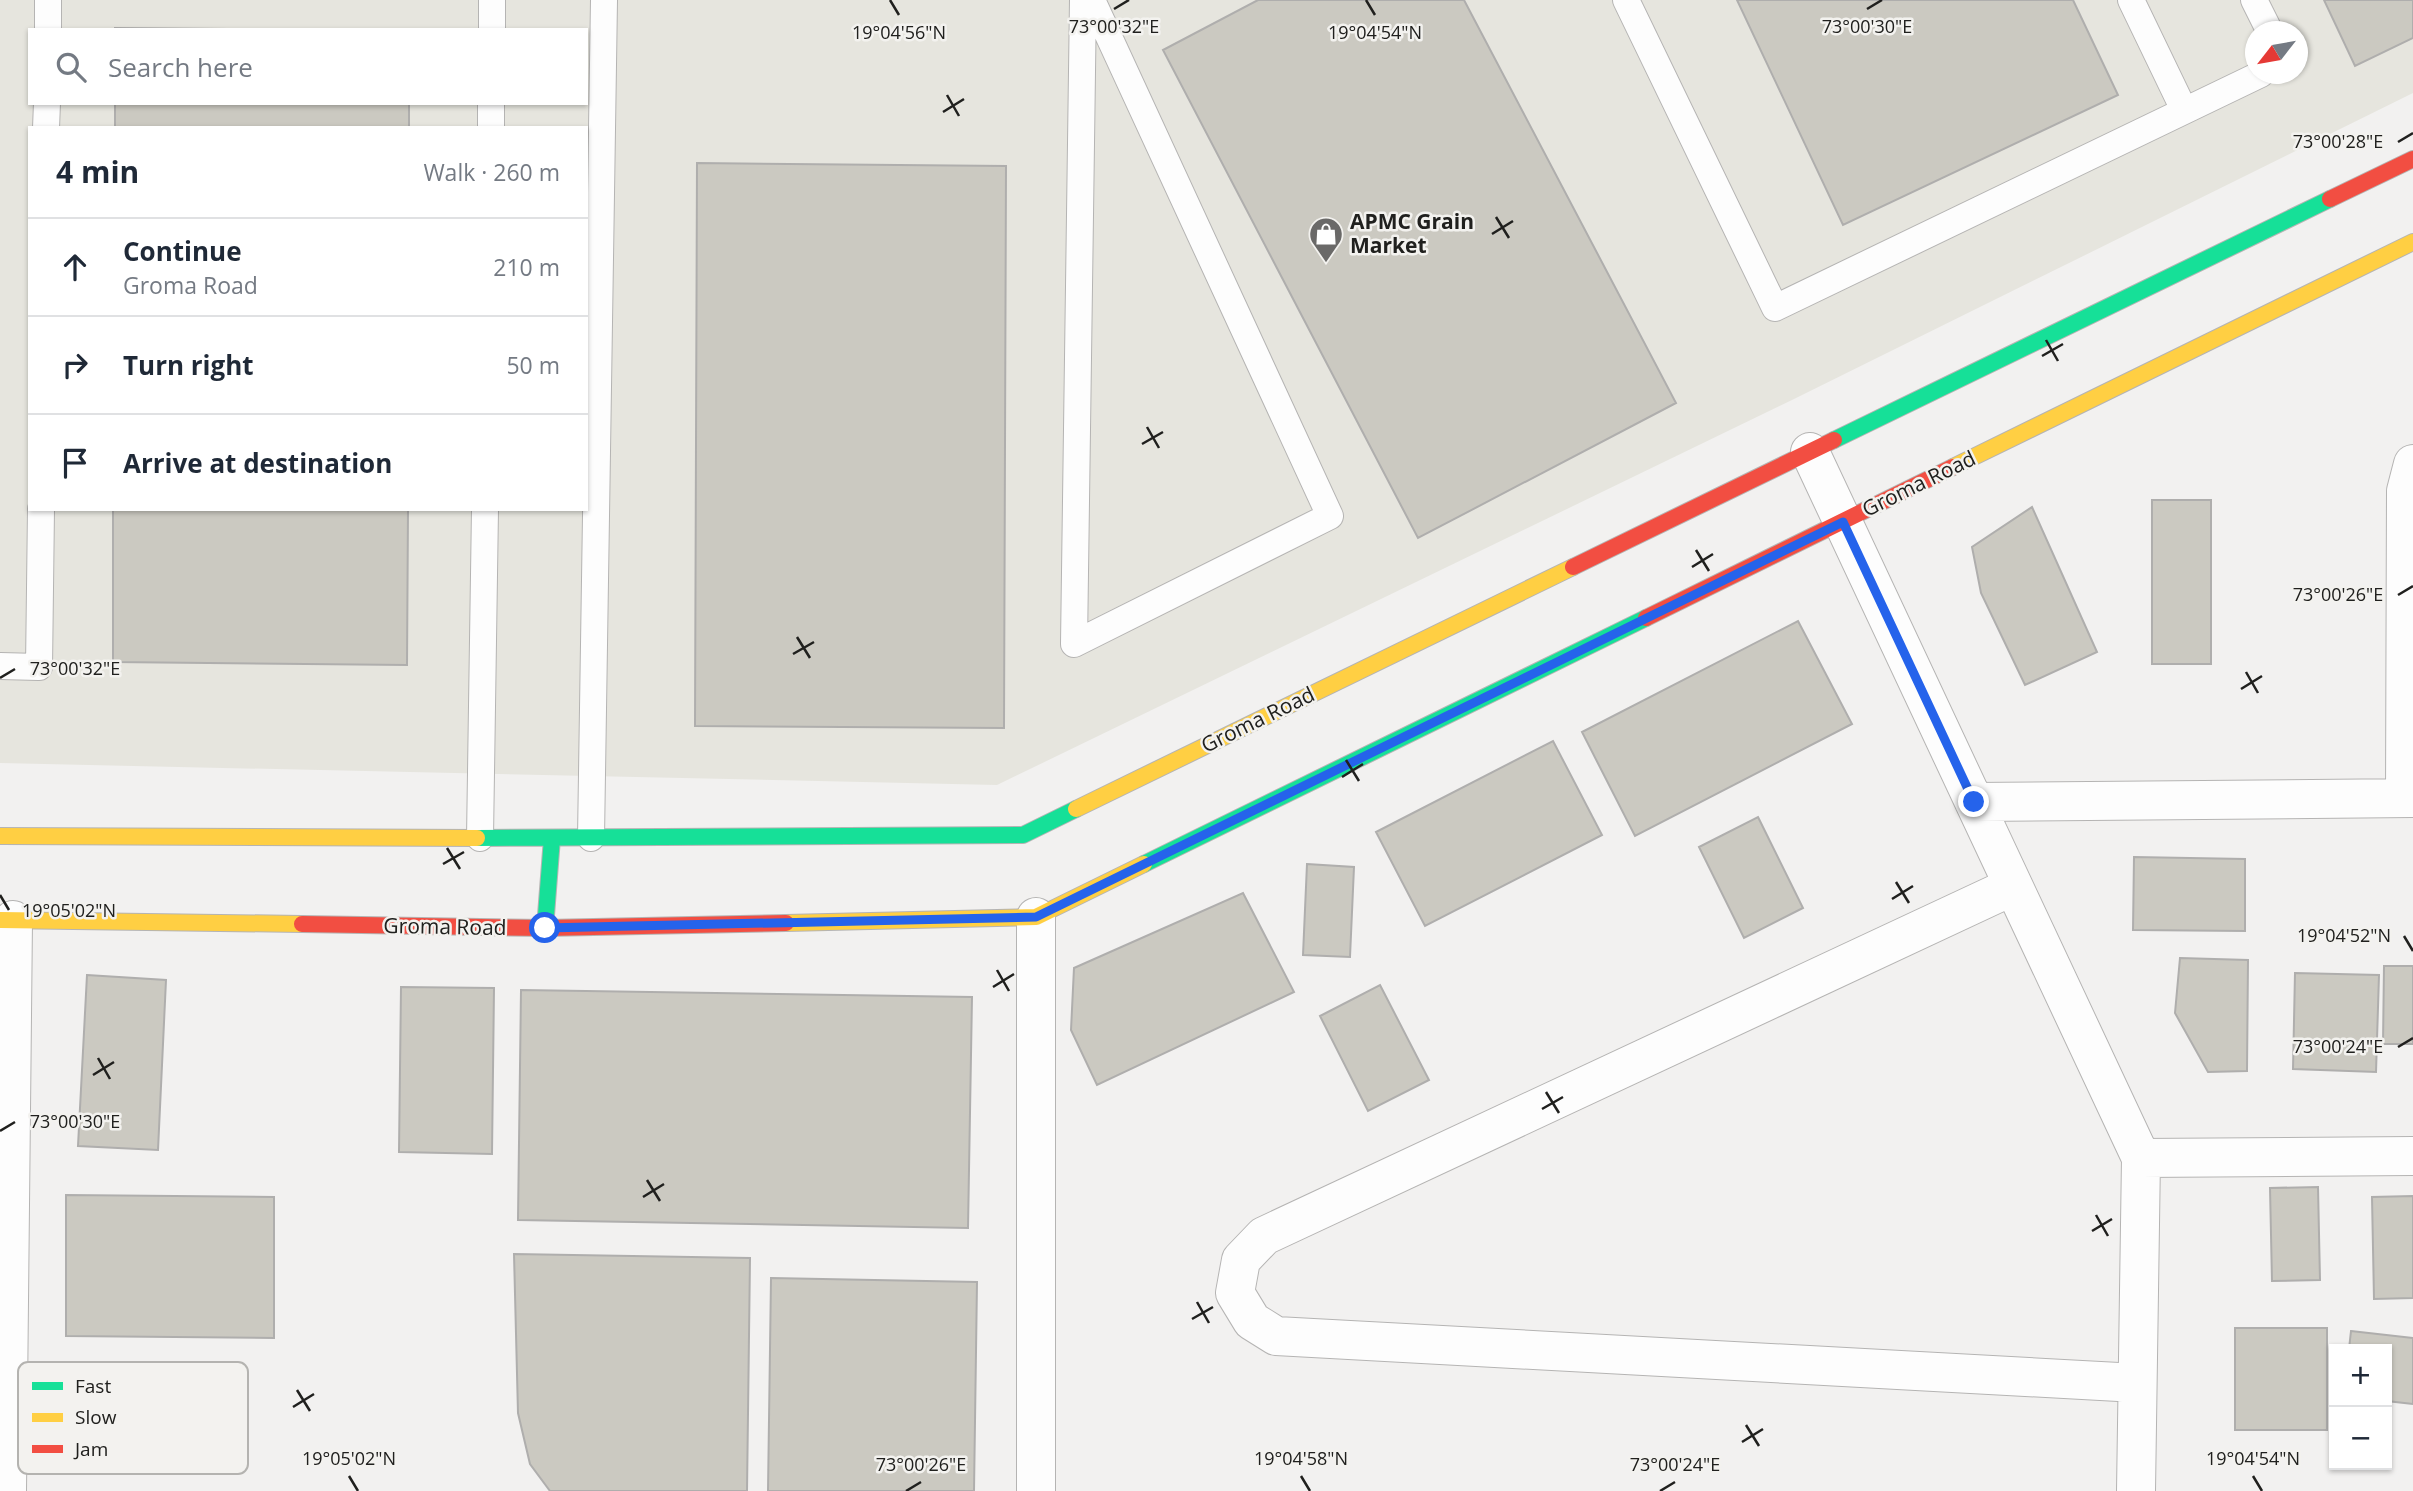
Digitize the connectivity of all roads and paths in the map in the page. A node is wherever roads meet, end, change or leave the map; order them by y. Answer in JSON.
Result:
{"nodes":[{"id":1,"x":48,"y":0,"type":"edge"},
{"id":2,"x":492,"y":0,"type":"edge"},
{"id":3,"x":604,"y":0,"type":"edge"},
{"id":4,"x":1083,"y":0,"type":"edge"},
{"id":5,"x":1092,"y":0,"type":"edge"},
{"id":6,"x":1626,"y":0,"type":"edge"},
{"id":7,"x":2131,"y":0,"type":"edge"},
{"id":8,"x":2254,"y":0,"type":"edge"},
{"id":9,"x":2264,"y":21,"type":"edge"},
{"id":10,"x":48,"y":28,"type":"edge"},
{"id":11,"x":492,"y":28,"type":"edge"},
{"id":12,"x":2245,"y":81,"type":"edge"},
{"id":13,"x":47,"y":105,"type":"edge"},
{"id":14,"x":491,"y":105,"type":"edge"},
{"id":15,"x":2184,"y":110,"type":"junction"},
{"id":16,"x":47,"y":126,"type":"edge"},
{"id":17,"x":491,"y":126,"type":"edge"},
{"id":18,"x":2413,"y":159,"type":"edge"},
{"id":19,"x":2413,"y":242,"type":"edge"},
{"id":20,"x":1810,"y":452,"type":"junction"},
{"id":21,"x":2413,"y":464,"type":"edge"},
{"id":22,"x":41,"y":511,"type":"edge"},
{"id":23,"x":485,"y":511,"type":"edge"},
{"id":24,"x":1843,"y":522,"type":"junction"},
{"id":25,"x":0,"y":666,"type":"edge"},
{"id":26,"x":2409,"y":798,"type":"edge"},
{"id":27,"x":1974,"y":802,"type":"junction"},
{"id":28,"x":0,"y":836,"type":"edge"},
{"id":29,"x":480,"y":838,"type":"junction"},
{"id":30,"x":552,"y":838,"type":"junction"},
{"id":31,"x":591,"y":838,"type":"junction"},
{"id":32,"x":2013,"y":886,"type":"junction"},
{"id":33,"x":1036,"y":917,"type":"junction"},
{"id":34,"x":7,"y":920,"type":"edge"},
{"id":35,"x":545,"y":928,"type":"junction"},
{"id":36,"x":2413,"y":1156,"type":"edge"},
{"id":37,"x":2141,"y":1158,"type":"junction"},
{"id":38,"x":2137,"y":1383,"type":"junction"},
{"id":39,"x":8,"y":1491,"type":"edge"},
{"id":40,"x":1036,"y":1491,"type":"edge"},
{"id":41,"x":2136,"y":1491,"type":"edge"}],
"edges":[{"from":1,"to":10,"type":"lane"},
{"from":2,"to":11,"type":"lane"},
{"from":3,"to":31,"type":"lane"},
{"from":4,"to":5,"type":"lane"},
{"from":6,"to":15,"type":"lane"},
{"from":7,"to":15,"type":"lane"},
{"from":8,"to":9,"type":"lane"},
{"from":12,"to":15,"type":"lane"},
{"from":13,"to":16,"type":"lane"},
{"from":14,"to":17,"type":"lane"},
{"from":18,"to":20,"type":"main road","name":"Groma Road"},
{"from":19,"to":24,"type":"main road","name":"Groma Road"},
{"from":20,"to":24,"type":"street"},
{"from":20,"to":31,"type":"main road","name":"Groma Road"},
{"from":21,"to":26,"type":"street"},
{"from":22,"to":25,"type":"lane"},
{"from":23,"to":29,"type":"lane"},
{"from":24,"to":27,"type":"street"},
{"from":24,"to":33,"type":"main road","name":"Groma Road"},
{"from":26,"to":27,"type":"street"},
{"from":27,"to":32,"type":"street"},
{"from":28,"to":29,"type":"main road","name":"Groma Road"},
{"from":29,"to":30,"type":"main road","name":"Groma Road"},
{"from":30,"to":31,"type":"main road","name":"Groma Road"},
{"from":30,"to":35,"type":"main road"},
{"from":32,"to":37,"type":"street"},
{"from":32,"to":38,"type":"street"},
{"from":33,"to":35,"type":"main road","name":"Groma Road"},
{"from":33,"to":40,"type":"street"},
{"from":34,"to":35,"type":"main road","name":"Groma Road"},
{"from":34,"to":39,"type":"street"},
{"from":36,"to":37,"type":"street"},
{"from":37,"to":38,"type":"street"},
{"from":38,"to":41,"type":"street"}]}
